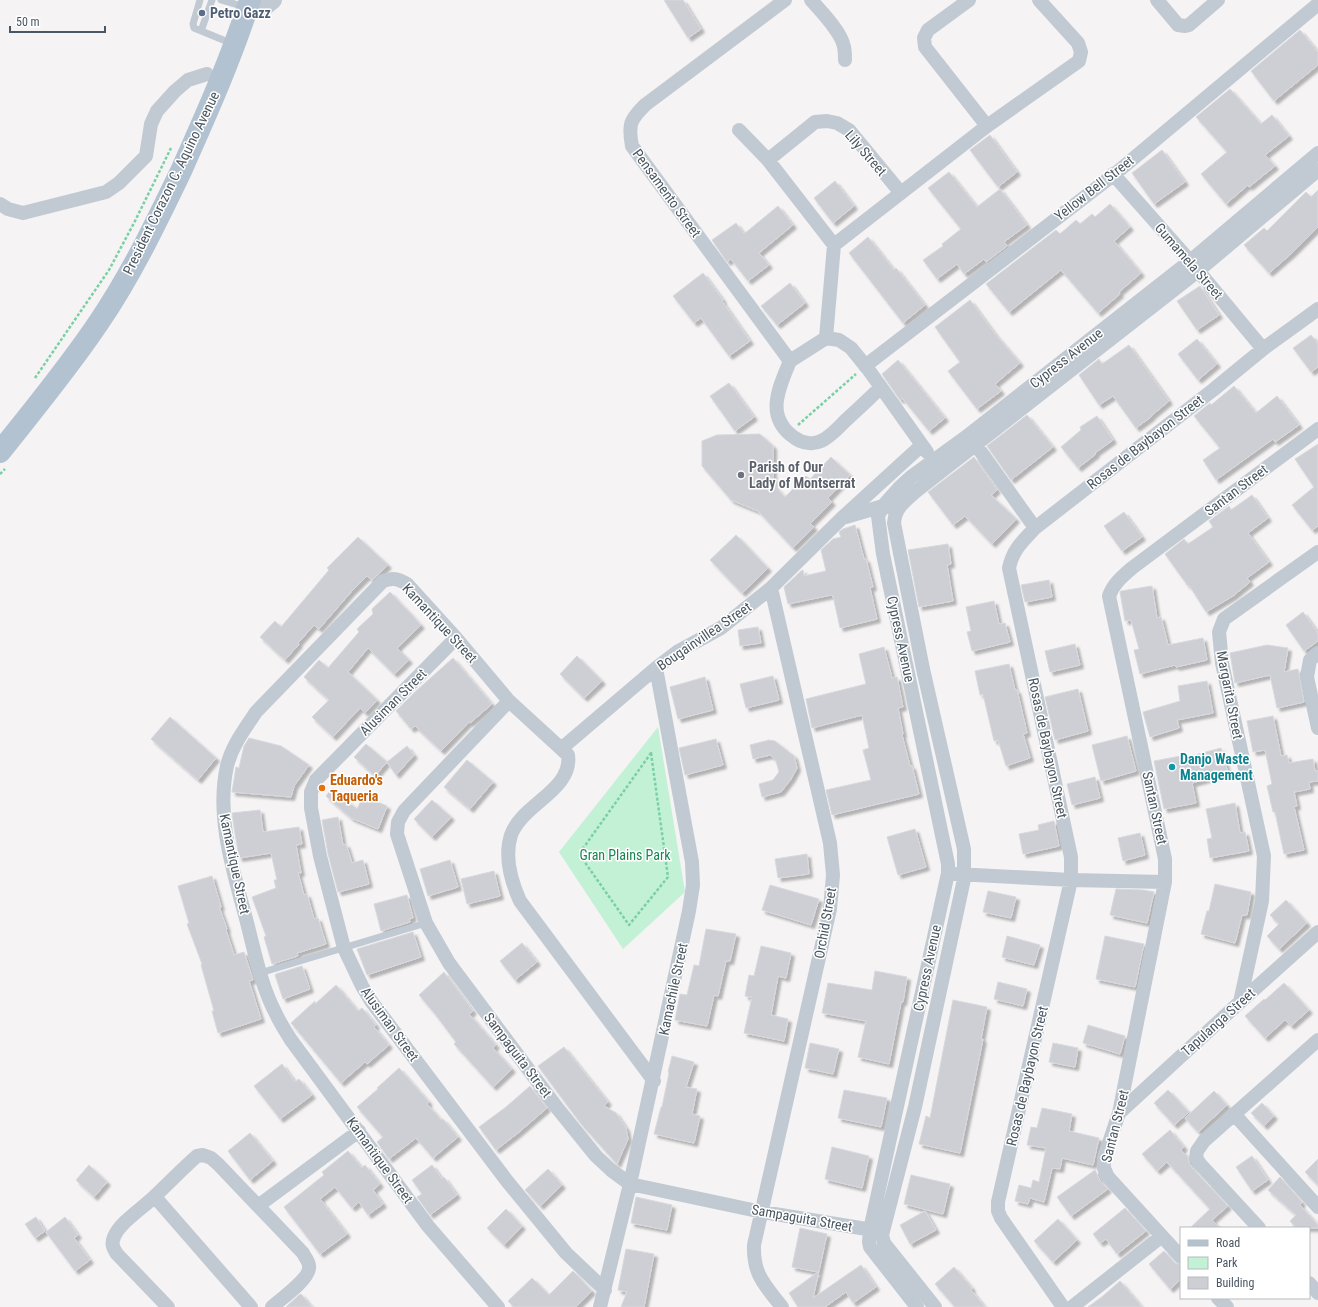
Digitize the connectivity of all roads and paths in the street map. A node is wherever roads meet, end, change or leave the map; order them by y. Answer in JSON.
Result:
{"nodes":[{"id":1,"x":200,"y":0,"type":"edge"},
{"id":2,"x":212,"y":0,"type":"edge"},
{"id":3,"x":221,"y":0,"type":"edge"},
{"id":4,"x":785,"y":0,"type":"edge"},
{"id":5,"x":811,"y":0,"type":"edge"},
{"id":6,"x":969,"y":0,"type":"edge"},
{"id":7,"x":1039,"y":0,"type":"edge"},
{"id":8,"x":1157,"y":0,"type":"edge"},
{"id":9,"x":1218,"y":0,"type":"edge"},
{"id":10,"x":258,"y":4,"type":"edge"},
{"id":11,"x":1318,"y":4,"type":"edge"},
{"id":12,"x":201,"y":31,"type":"junction"},
{"id":13,"x":234,"y":47,"type":"junction"},
{"id":14,"x":845,"y":60,"type":"dead end"},
{"id":15,"x":207,"y":74,"type":"joint"},
{"id":16,"x":987,"y":126,"type":"junction"},
{"id":17,"x":739,"y":130,"type":"dead end"},
{"id":18,"x":173,"y":144,"type":"dead end"},
{"id":19,"x":1318,"y":153,"type":"edge"},
{"id":20,"x":768,"y":160,"type":"junction"},
{"id":21,"x":1318,"y":170,"type":"edge"},
{"id":22,"x":1113,"y":174,"type":"junction"},
{"id":23,"x":901,"y":193,"type":"junction"},
{"id":24,"x":0,"y":204,"type":"edge"},
{"id":25,"x":834,"y":245,"type":"junction"},
{"id":26,"x":1194,"y":266,"type":"junction"},
{"id":27,"x":1318,"y":309,"type":"edge"},
{"id":28,"x":826,"y":338,"type":"junction"},
{"id":29,"x":1263,"y":348,"type":"junction"},
{"id":30,"x":790,"y":361,"type":"junction"},
{"id":31,"x":865,"y":366,"type":"junction"},
{"id":32,"x":31,"y":384,"type":"dead end"},
{"id":33,"x":881,"y":388,"type":"junction"},
{"id":34,"x":1318,"y":429,"type":"edge"},
{"id":35,"x":789,"y":433,"type":"junction"},
{"id":36,"x":971,"y":441,"type":"junction"},
{"id":37,"x":922,"y":445,"type":"junction"},
{"id":38,"x":0,"y":452,"type":"edge"},
{"id":39,"x":938,"y":466,"type":"junction"},
{"id":40,"x":883,"y":506,"type":"junction"},
{"id":41,"x":898,"y":508,"type":"junction"},
{"id":42,"x":842,"y":518,"type":"junction"},
{"id":43,"x":1036,"y":528,"type":"junction"},
{"id":44,"x":1317,"y":556,"type":"edge"},
{"id":45,"x":771,"y":588,"type":"junction"},
{"id":46,"x":456,"y":638,"type":"junction"},
{"id":47,"x":1318,"y":653,"type":"edge"},
{"id":48,"x":656,"y":668,"type":"junction"},
{"id":49,"x":923,"y":669,"type":"junction"},
{"id":50,"x":908,"y":673,"type":"junction"},
{"id":51,"x":509,"y":701,"type":"junction"},
{"id":52,"x":1318,"y":728,"type":"edge"},
{"id":53,"x":562,"y":748,"type":"junction"},
{"id":54,"x":651,"y":753,"type":"joint"},
{"id":55,"x":948,"y":873,"type":"junction"},
{"id":56,"x":964,"y":874,"type":"junction"},
{"id":57,"x":1071,"y":880,"type":"junction"},
{"id":58,"x":1165,"y":882,"type":"junction"},
{"id":59,"x":426,"y":923,"type":"junction"},
{"id":60,"x":1318,"y":932,"type":"edge"},
{"id":61,"x":344,"y":948,"type":"junction"},
{"id":62,"x":260,"y":973,"type":"junction"},
{"id":63,"x":1240,"y":1002,"type":"junction"},
{"id":64,"x":1318,"y":1040,"type":"edge"},
{"id":65,"x":654,"y":1081,"type":"junction"},
{"id":66,"x":1119,"y":1113,"type":"junction"},
{"id":67,"x":1234,"y":1114,"type":"junction"},
{"id":68,"x":359,"y":1131,"type":"junction"},
{"id":69,"x":630,"y":1184,"type":"junction"},
{"id":70,"x":155,"y":1197,"type":"junction"},
{"id":71,"x":1317,"y":1203,"type":"edge"},
{"id":72,"x":258,"y":1206,"type":"junction"},
{"id":73,"x":762,"y":1212,"type":"junction"},
{"id":74,"x":1258,"y":1227,"type":"edge"},
{"id":75,"x":877,"y":1231,"type":"junction"},
{"id":76,"x":1162,"y":1236,"type":"junction"},
{"id":77,"x":1180,"y":1256,"type":"edge"},
{"id":78,"x":1310,"y":1284,"type":"edge"},
{"id":79,"x":605,"y":1290,"type":"junction"},
{"id":80,"x":1318,"y":1293,"type":"edge"},
{"id":81,"x":1219,"y":1299,"type":"edge"},
{"id":82,"x":168,"y":1307,"type":"edge"},
{"id":83,"x":251,"y":1307,"type":"edge"},
{"id":84,"x":272,"y":1307,"type":"edge"},
{"id":85,"x":498,"y":1307,"type":"edge"},
{"id":86,"x":600,"y":1307,"type":"edge"},
{"id":87,"x":782,"y":1307,"type":"edge"},
{"id":88,"x":917,"y":1307,"type":"edge"},
{"id":89,"x":935,"y":1307,"type":"edge"},
{"id":90,"x":1063,"y":1307,"type":"edge"},
{"id":91,"x":1072,"y":1307,"type":"edge"},
{"id":92,"x":1226,"y":1307,"type":"edge"}],
"edges":[{"from":1,"to":12,"type":"lane"},
{"from":2,"to":12,"type":"lane"},
{"from":3,"to":10,"type":"lane"},
{"from":4,"to":30,"type":"street","name":"Pensamento Street"},
{"from":5,"to":14,"type":"street"},
{"from":6,"to":16,"type":"street"},
{"from":7,"to":16,"type":"street"},
{"from":8,"to":9,"type":"street"},
{"from":10,"to":13,"type":"main road","name":"President Corazon C. Aquino Avenue"},
{"from":11,"to":22,"type":"street","name":"Yellow Bell Street"},
{"from":12,"to":13,"type":"lane"},
{"from":13,"to":15,"type":"main road"},
{"from":13,"to":38,"type":"main road","name":"President Corazon C. Aquino Avenue"},
{"from":15,"to":24,"type":"street"},
{"from":16,"to":23,"type":"street"},
{"from":17,"to":20,"type":"street"},
{"from":18,"to":32,"type":"path"},
{"from":19,"to":26,"type":"street","name":"Cypress Avenue"},
{"from":20,"to":23,"type":"street","name":"Lily Street"},
{"from":20,"to":25,"type":"street"},
{"from":21,"to":26,"type":"street","name":"Cypress Avenue"},
{"from":22,"to":26,"type":"street","name":"Gumamela Street"},
{"from":22,"to":31,"type":"street","name":"Yellow Bell Street"},
{"from":23,"to":25,"type":"street"},
{"from":25,"to":28,"type":"street"},
{"from":26,"to":29,"type":"street","name":"Gumamela Street"},
{"from":26,"to":36,"type":"street","name":"Cypress Avenue"},
{"from":27,"to":29,"type":"street","name":"Rosas de Baybayon Street"},
{"from":28,"to":30,"type":"street"},
{"from":28,"to":31,"type":"street"},
{"from":29,"to":43,"type":"street","name":"Rosas de Baybayon Street"},
{"from":30,"to":35,"type":"street"},
{"from":31,"to":33,"type":"street"},
{"from":31,"to":35,"type":"path"},
{"from":33,"to":35,"type":"street"},
{"from":33,"to":37,"type":"street"},
{"from":34,"to":58,"type":"street","name":"Santan Street"},
{"from":36,"to":39,"type":"street","name":"Cypress Avenue"},
{"from":36,"to":43,"type":"street"},
{"from":37,"to":39,"type":"street"},
{"from":37,"to":42,"type":"street","name":"Bougainvillea Street"},
{"from":39,"to":40,"type":"street","name":"Cypress Avenue"},
{"from":39,"to":41,"type":"street","name":"Cypress Avenue"},
{"from":40,"to":41,"type":"street"},
{"from":40,"to":42,"type":"street","name":"Bougainvillea Street"},
{"from":40,"to":50,"type":"street","name":"Cypress Avenue"},
{"from":41,"to":49,"type":"street","name":"Cypress Avenue"},
{"from":42,"to":45,"type":"street","name":"Bougainvillea Street"},
{"from":43,"to":57,"type":"street","name":"Rosas de Baybayon Street"},
{"from":44,"to":63,"type":"street","name":"Margarita Street"},
{"from":45,"to":48,"type":"street","name":"Bougainvillea Street"},
{"from":45,"to":73,"type":"street","name":"Orchid Street"},
{"from":46,"to":51,"type":"street","name":"Kamantique Street"},
{"from":46,"to":61,"type":"street","name":"Alusiman Street"},
{"from":46,"to":62,"type":"street","name":"Kamantique Street"},
{"from":47,"to":52,"type":"street"},
{"from":48,"to":53,"type":"street","name":"Bougainvillea Street"},
{"from":48,"to":65,"type":"street","name":"Kamachile Street"},
{"from":49,"to":50,"type":"street"},
{"from":49,"to":56,"type":"street","name":"Cypress Avenue"},
{"from":50,"to":55,"type":"street","name":"Cypress Avenue"},
{"from":51,"to":53,"type":"street","name":"Kamantique Street"},
{"from":51,"to":59,"type":"street","name":"Sampaguita Street"},
{"from":53,"to":65,"type":"street"},
{"from":54,"to":54,"type":"path"},
{"from":55,"to":56,"type":"street"},
{"from":55,"to":75,"type":"street","name":"Cypress Avenue"},
{"from":56,"to":57,"type":"street"},
{"from":56,"to":75,"type":"street","name":"Cypress Avenue"},
{"from":57,"to":58,"type":"street"},
{"from":57,"to":90,"type":"street","name":"Rosas de Baybayon Street"},
{"from":58,"to":66,"type":"street","name":"Santan Street"},
{"from":59,"to":61,"type":"lane"},
{"from":59,"to":69,"type":"street","name":"Sampaguita Street"},
{"from":60,"to":63,"type":"street","name":"Tapulanga Street"},
{"from":61,"to":62,"type":"lane"},
{"from":61,"to":79,"type":"street","name":"Alusiman Street"},
{"from":62,"to":68,"type":"street","name":"Kamantique Street"},
{"from":63,"to":66,"type":"street","name":"Tapulanga Street"},
{"from":64,"to":67,"type":"street"},
{"from":65,"to":69,"type":"street","name":"Kamachile Street"},
{"from":66,"to":76,"type":"street","name":"Santan Street"},
{"from":67,"to":71,"type":"street"},
{"from":67,"to":74,"type":"street"},
{"from":68,"to":72,"type":"street"},
{"from":68,"to":85,"type":"street","name":"Kamantique Street"},
{"from":69,"to":73,"type":"street","name":"Sampaguita Street"},
{"from":69,"to":79,"type":"street","name":"Kamachile Street"},
{"from":70,"to":72,"type":"street"},
{"from":70,"to":82,"type":"street"},
{"from":70,"to":83,"type":"street"},
{"from":72,"to":84,"type":"street"},
{"from":73,"to":75,"type":"street","name":"Sampaguita Street"},
{"from":73,"to":87,"type":"street","name":"Orchid Street"},
{"from":75,"to":88,"type":"street","name":"Cypress Avenue"},
{"from":75,"to":89,"type":"street","name":"Cypress Avenue"},
{"from":76,"to":77,"type":"street","name":"Santan Street"},
{"from":76,"to":91,"type":"street"},
{"from":78,"to":80,"type":"street"},
{"from":79,"to":86,"type":"street","name":"Kamachile Street"},
{"from":81,"to":92,"type":"street"}]}
